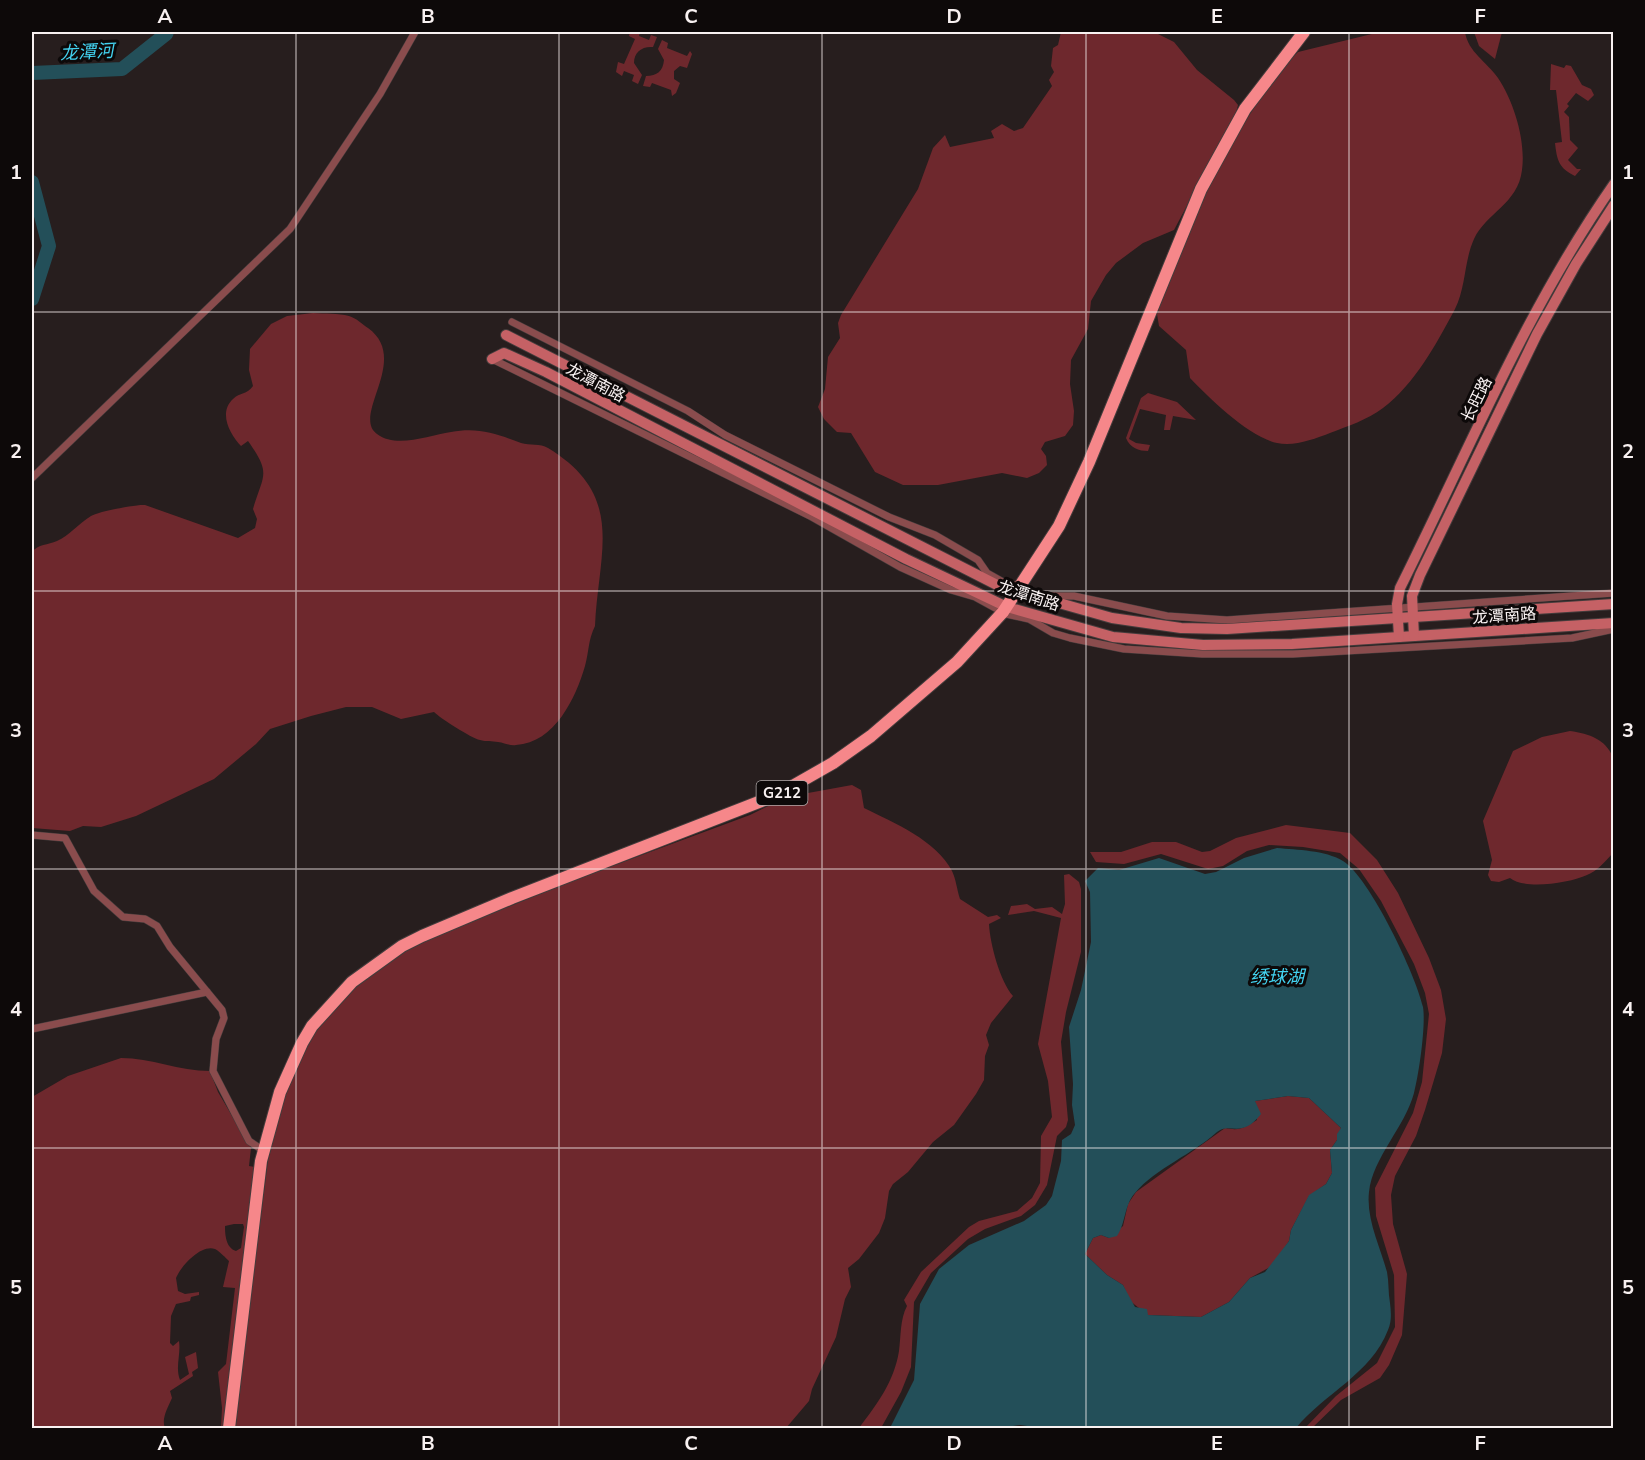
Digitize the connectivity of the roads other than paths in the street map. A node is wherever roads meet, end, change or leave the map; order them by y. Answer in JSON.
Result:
{"nodes":[{"id":1,"x":415,"y":32,"type":"edge"},
{"id":2,"x":1304,"y":32,"type":"edge"},
{"id":3,"x":1614,"y":184,"type":"edge"},
{"id":4,"x":1614,"y":205,"type":"edge"},
{"id":5,"x":512,"y":322,"type":"dead end"},
{"id":6,"x":506,"y":334,"type":"dead end"},
{"id":7,"x":492,"y":359,"type":"joint"},
{"id":8,"x":725,"y":435,"type":"junction"},
{"id":9,"x":726,"y":447,"type":"junction"},
{"id":10,"x":32,"y":478,"type":"edge"},
{"id":11,"x":956,"y":563,"type":"junction"},
{"id":12,"x":950,"y":577,"type":"junction"},
{"id":13,"x":1018,"y":590,"type":"junction"},
{"id":14,"x":1614,"y":593,"type":"edge"},
{"id":15,"x":1614,"y":604,"type":"edge"},
{"id":16,"x":1572,"y":607,"type":"junction"},
{"id":17,"x":1005,"y":610,"type":"junction"},
{"id":18,"x":1080,"y":611,"type":"junction"},
{"id":19,"x":1412,"y":612,"type":"junction"},
{"id":20,"x":1397,"y":614,"type":"junction"},
{"id":21,"x":1614,"y":623,"type":"edge"},
{"id":22,"x":1076,"y":626,"type":"junction"},
{"id":23,"x":1573,"y":626,"type":"junction"},
{"id":24,"x":1614,"y":629,"type":"edge"},
{"id":25,"x":1099,"y":633,"type":"junction"},
{"id":26,"x":1414,"y":636,"type":"junction"},
{"id":27,"x":1399,"y":637,"type":"junction"},
{"id":28,"x":1110,"y":647,"type":"junction"},
{"id":29,"x":32,"y":835,"type":"edge"},
{"id":30,"x":207,"y":992,"type":"junction"},
{"id":31,"x":32,"y":1029,"type":"edge"},
{"id":32,"x":264,"y":1151,"type":"junction"},
{"id":33,"x":229,"y":1428,"type":"edge"}],
"edges":[{"from":1,"to":10,"type":"street"},
{"from":2,"to":13,"type":"highway","number":"G212"},
{"from":3,"to":20,"type":"main road","name":"长旺路"},
{"from":4,"to":19,"type":"main road","name":"长旺路"},
{"from":5,"to":8,"type":"street"},
{"from":6,"to":9,"type":"main road","name":"龙潭南路"},
{"from":7,"to":12,"type":"main road","name":"龙潭南路"},
{"from":7,"to":17,"type":"street"},
{"from":8,"to":9,"type":"main road"},
{"from":8,"to":13,"type":"street"},
{"from":9,"to":11,"type":"main road","name":"龙潭南路"},
{"from":11,"to":12,"type":"main road"},
{"from":11,"to":13,"type":"main road","name":"龙潭南路"},
{"from":12,"to":17,"type":"main road","name":"龙潭南路"},
{"from":13,"to":17,"type":"highway","number":"G212"},
{"from":13,"to":18,"type":"main road","name":"龙潭南路"},
{"from":13,"to":20,"type":"street"},
{"from":14,"to":19,"type":"street"},
{"from":15,"to":16,"type":"main road","name":"龙潭南路"},
{"from":16,"to":19,"type":"main road","name":"龙潭南路"},
{"from":16,"to":23,"type":"main road"},
{"from":17,"to":22,"type":"main road","name":"龙潭南路"},
{"from":17,"to":28,"type":"street"},
{"from":17,"to":32,"type":"highway","number":"G212"},
{"from":18,"to":20,"type":"main road","name":"龙潭南路"},
{"from":18,"to":22,"type":"main road"},
{"from":19,"to":20,"type":"main road","name":"龙潭南路"},
{"from":19,"to":26,"type":"main road","name":"长旺路"},
{"from":20,"to":27,"type":"main road","name":"长旺路"},
{"from":21,"to":23,"type":"main road","name":"龙潭南路"},
{"from":22,"to":25,"type":"main road","name":"龙潭南路"},
{"from":23,"to":26,"type":"main road","name":"龙潭南路"},
{"from":24,"to":28,"type":"street"},
{"from":25,"to":27,"type":"main road","name":"龙潭南路"},
{"from":25,"to":28,"type":"main road"},
{"from":26,"to":27,"type":"main road","name":"龙潭南路"},
{"from":29,"to":30,"type":"street"},
{"from":30,"to":31,"type":"street"},
{"from":30,"to":32,"type":"street"},
{"from":32,"to":33,"type":"highway","number":"G212"}]}
